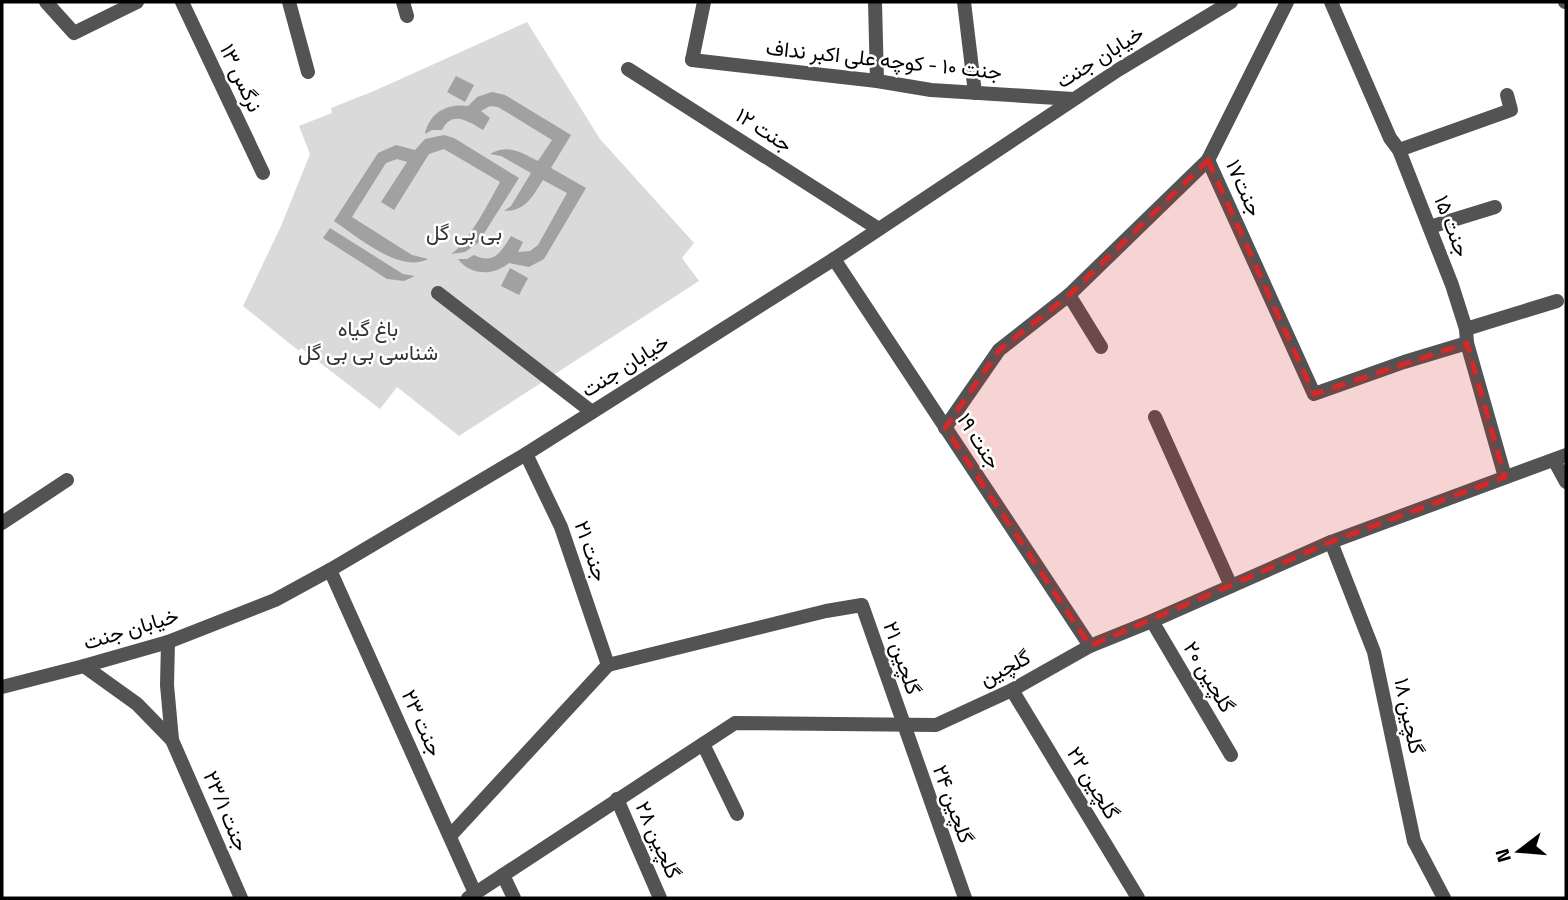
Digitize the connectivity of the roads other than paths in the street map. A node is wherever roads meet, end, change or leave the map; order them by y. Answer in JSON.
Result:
{"nodes":[{"id":1,"x":46,"y":2,"type":"edge"},
{"id":2,"x":137,"y":2,"type":"edge"},
{"id":3,"x":182,"y":2,"type":"edge"},
{"id":4,"x":289,"y":2,"type":"edge"},
{"id":5,"x":704,"y":2,"type":"edge"},
{"id":6,"x":875,"y":2,"type":"edge"},
{"id":7,"x":964,"y":2,"type":"edge"},
{"id":8,"x":1231,"y":2,"type":"edge"},
{"id":9,"x":1287,"y":2,"type":"edge"},
{"id":10,"x":1331,"y":2,"type":"edge"},
{"id":11,"x":628,"y":69,"type":"dead end"},
{"id":12,"x":308,"y":72,"type":"dead end"},
{"id":13,"x":877,"y":81,"type":"junction"},
{"id":14,"x":975,"y":93,"type":"junction"},
{"id":15,"x":1507,"y":95,"type":"dead end"},
{"id":16,"x":1073,"y":99,"type":"junction"},
{"id":17,"x":1399,"y":150,"type":"junction"},
{"id":18,"x":1208,"y":160,"type":"junction"},
{"id":19,"x":263,"y":173,"type":"dead end"},
{"id":20,"x":1496,"y":206,"type":"dead end"},
{"id":21,"x":1430,"y":227,"type":"junction"},
{"id":22,"x":877,"y":228,"type":"junction"},
{"id":23,"x":834,"y":259,"type":"junction"},
{"id":24,"x":438,"y":293,"type":"dead end"},
{"id":25,"x":1069,"y":295,"type":"junction"},
{"id":26,"x":1557,"y":301,"type":"dead end"},
{"id":27,"x":1467,"y":336,"type":"junction"},
{"id":28,"x":1101,"y":347,"type":"dead end"},
{"id":29,"x":592,"y":412,"type":"junction"},
{"id":30,"x":1155,"y":418,"type":"dead end"},
{"id":31,"x":945,"y":428,"type":"junction"},
{"id":32,"x":526,"y":454,"type":"junction"},
{"id":33,"x":1560,"y":457,"type":"edge"},
{"id":34,"x":1505,"y":477,"type":"junction"},
{"id":35,"x":67,"y":480,"type":"dead end"},
{"id":36,"x":1566,"y":482,"type":"edge"},
{"id":37,"x":2,"y":523,"type":"edge"},
{"id":38,"x":1331,"y":542,"type":"junction"},
{"id":39,"x":330,"y":570,"type":"junction"},
{"id":40,"x":1231,"y":586,"type":"junction"},
{"id":41,"x":1152,"y":621,"type":"junction"},
{"id":42,"x":168,"y":642,"type":"junction"},
{"id":43,"x":1090,"y":646,"type":"junction"},
{"id":44,"x":608,"y":665,"type":"junction"},
{"id":45,"x":84,"y":666,"type":"junction"},
{"id":46,"x":2,"y":687,"type":"edge"},
{"id":47,"x":1012,"y":690,"type":"junction"},
{"id":48,"x":902,"y":724,"type":"junction"},
{"id":49,"x":173,"y":740,"type":"junction"},
{"id":50,"x":703,"y":744,"type":"junction"},
{"id":51,"x":1231,"y":755,"type":"dead end"},
{"id":52,"x":617,"y":799,"type":"junction"},
{"id":53,"x":737,"y":814,"type":"dead end"},
{"id":54,"x":450,"y":836,"type":"junction"},
{"id":55,"x":503,"y":875,"type":"junction"},
{"id":56,"x":472,"y":896,"type":"edge"},
{"id":57,"x":241,"y":898,"type":"edge"},
{"id":58,"x":514,"y":898,"type":"edge"},
{"id":59,"x":660,"y":898,"type":"edge"},
{"id":60,"x":965,"y":898,"type":"edge"},
{"id":61,"x":1138,"y":898,"type":"edge"},
{"id":62,"x":1444,"y":898,"type":"edge"}],
"edges":[{"from":1,"to":2,"type":"street"},
{"from":3,"to":19,"type":"street","name":"نرگس ۱۳"},
{"from":4,"to":12,"type":"street"},
{"from":5,"to":13,"type":"street","name":"جنت ۱۰ - کوچه علی اکبر نداف"},
{"from":6,"to":13,"type":"street"},
{"from":7,"to":14,"type":"street"},
{"from":8,"to":16,"type":"street","name":"خیابان جنت"},
{"from":9,"to":18,"type":"street","name":"جنت۱۷"},
{"from":10,"to":17,"type":"street","name":"جنت ۱۵"},
{"from":11,"to":22,"type":"street","name":"جنت ۱۲"},
{"from":13,"to":14,"type":"street","name":"جنت ۱۰ - کوچه علی اکبر نداف"},
{"from":14,"to":16,"type":"street","name":"جنت ۱۰ - کوچه علی اکبر نداف"},
{"from":15,"to":17,"type":"street"},
{"from":16,"to":22,"type":"street","name":"خیابان جنت"},
{"from":17,"to":21,"type":"street","name":"جنت ۱۵"},
{"from":18,"to":25,"type":"street"},
{"from":18,"to":27,"type":"street","name":"جنت۱۷"},
{"from":20,"to":21,"type":"street"},
{"from":21,"to":27,"type":"street","name":"جنت ۱۵"},
{"from":22,"to":23,"type":"street","name":"خیابان جنت"},
{"from":23,"to":29,"type":"street","name":"خیابان جنت"},
{"from":23,"to":31,"type":"street","name":"جنت ۱۹"},
{"from":24,"to":29,"type":"street"},
{"from":25,"to":28,"type":"street"},
{"from":25,"to":31,"type":"street"},
{"from":26,"to":27,"type":"street"},
{"from":27,"to":34,"type":"street","name":"جنت ۱۵"},
{"from":29,"to":32,"type":"street","name":"خیابان جنت"},
{"from":30,"to":40,"type":"street"},
{"from":31,"to":43,"type":"street","name":"جنت ۱۹"},
{"from":32,"to":39,"type":"street","name":"خیابان جنت"},
{"from":32,"to":44,"type":"street","name":"جنت ۲۱"},
{"from":33,"to":34,"type":"street","name":"گلچین"},
{"from":33,"to":36,"type":"street"},
{"from":34,"to":38,"type":"street","name":"گلچین"},
{"from":35,"to":37,"type":"street"},
{"from":38,"to":40,"type":"street","name":"گلچین"},
{"from":38,"to":62,"type":"street","name":"گلچین ۱۸"},
{"from":39,"to":42,"type":"street","name":"خیابان جنت"},
{"from":39,"to":54,"type":"street","name":"جنت ۲۳"},
{"from":40,"to":41,"type":"street","name":"گلچین"},
{"from":41,"to":43,"type":"street","name":"گلچین"},
{"from":41,"to":51,"type":"street","name":"گلچین ۲۰"},
{"from":42,"to":45,"type":"street","name":"خیابان جنت"},
{"from":42,"to":49,"type":"street"},
{"from":43,"to":47,"type":"street","name":"گلچین"},
{"from":44,"to":48,"type":"street","name":"گلچین ۲۱"},
{"from":44,"to":54,"type":"street"},
{"from":45,"to":46,"type":"street","name":"خیابان جنت"},
{"from":45,"to":49,"type":"street"},
{"from":47,"to":48,"type":"street","name":"گلچین"},
{"from":47,"to":61,"type":"street","name":"گلچین ۲۲"},
{"from":48,"to":50,"type":"street","name":"گلچین"},
{"from":48,"to":60,"type":"street","name":"گلچین ۲۴"},
{"from":49,"to":57,"type":"street","name":"جنت ۲۳/۱"},
{"from":50,"to":52,"type":"street","name":"گلچین"},
{"from":50,"to":53,"type":"street"},
{"from":52,"to":55,"type":"street","name":"گلچین"},
{"from":52,"to":59,"type":"street","name":"گلچین ۲۸"},
{"from":54,"to":56,"type":"street","name":"جنت ۲۳"},
{"from":55,"to":56,"type":"street","name":"گلچین"},
{"from":55,"to":58,"type":"street"}]}
